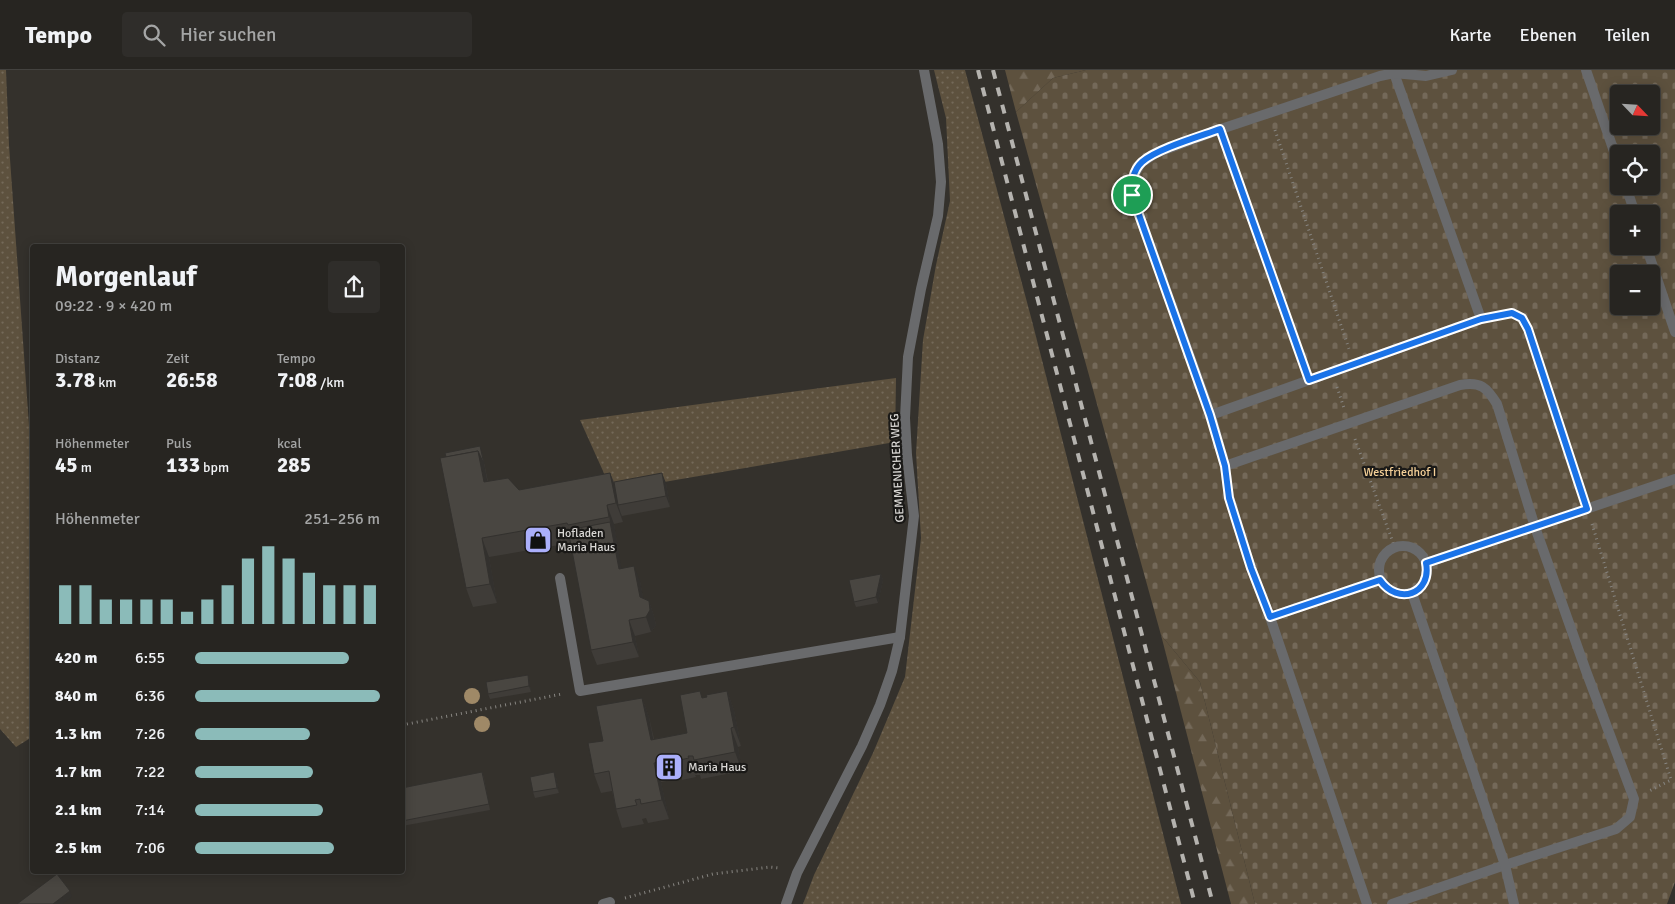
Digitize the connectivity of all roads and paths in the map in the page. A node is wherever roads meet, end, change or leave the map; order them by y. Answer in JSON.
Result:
{"nodes":[{"id":1,"x":924,"y":70,"type":"edge"},
{"id":2,"x":1452,"y":70,"type":"edge"},
{"id":3,"x":1586,"y":70,"type":"edge"},
{"id":4,"x":1394,"y":73,"type":"junction"},
{"id":5,"x":1269,"y":113,"type":"junction"},
{"id":6,"x":1220,"y":129,"type":"junction"},
{"id":7,"x":1612,"y":145,"type":"edge"},
{"id":8,"x":1649,"y":255,"type":"edge"},
{"id":9,"x":1481,"y":319,"type":"junction"},
{"id":10,"x":1675,"y":332,"type":"edge"},
{"id":11,"x":1354,"y":364,"type":"junction"},
{"id":12,"x":1332,"y":373,"type":"junction"},
{"id":13,"x":1309,"y":380,"type":"junction"},
{"id":14,"x":1210,"y":415,"type":"junction"},
{"id":15,"x":1349,"y":424,"type":"junction"},
{"id":16,"x":1225,"y":466,"type":"junction"},
{"id":17,"x":1675,"y":479,"type":"edge"},
{"id":18,"x":1587,"y":509,"type":"junction"},
{"id":19,"x":1535,"y":527,"type":"junction"},
{"id":20,"x":1394,"y":548,"type":"junction"},
{"id":21,"x":1426,"y":563,"type":"junction"},
{"id":22,"x":560,"y":578,"type":"dead end"},
{"id":23,"x":1380,"y":580,"type":"junction"},
{"id":24,"x":1412,"y":593,"type":"junction"},
{"id":25,"x":1270,"y":617,"type":"junction"},
{"id":26,"x":900,"y":637,"type":"junction"},
{"id":27,"x":580,"y":691,"type":"junction"},
{"id":28,"x":405,"y":723,"type":"edge"},
{"id":29,"x":1634,"y":799,"type":"junction"},
{"id":30,"x":1504,"y":865,"type":"junction"},
{"id":31,"x":797,"y":873,"type":"junction"},
{"id":32,"x":607,"y":903,"type":"edge"},
{"id":33,"x":786,"y":904,"type":"edge"},
{"id":34,"x":1367,"y":904,"type":"edge"},
{"id":35,"x":1392,"y":904,"type":"edge"},
{"id":36,"x":1514,"y":904,"type":"edge"}],
"edges":[{"from":1,"to":26,"type":"street","name":"GEMMENICHER WEG"},
{"from":2,"to":4,"type":"street"},
{"from":3,"to":7,"type":"street"},
{"from":4,"to":5,"type":"street"},
{"from":4,"to":9,"type":"street"},
{"from":5,"to":6,"type":"street"},
{"from":5,"to":11,"type":"path"},
{"from":6,"to":13,"type":"path"},
{"from":6,"to":14,"type":"street"},
{"from":8,"to":10,"type":"street"},
{"from":9,"to":11,"type":"street"},
{"from":9,"to":18,"type":"path"},
{"from":11,"to":12,"type":"street"},
{"from":12,"to":13,"type":"street"},
{"from":12,"to":15,"type":"path"},
{"from":13,"to":14,"type":"street"},
{"from":14,"to":16,"type":"street"},
{"from":15,"to":16,"type":"street"},
{"from":15,"to":19,"type":"street"},
{"from":15,"to":20,"type":"path"},
{"from":16,"to":25,"type":"street"},
{"from":17,"to":18,"type":"street"},
{"from":18,"to":19,"type":"street"},
{"from":18,"to":29,"type":"path"},
{"from":19,"to":21,"type":"street"},
{"from":19,"to":29,"type":"street"},
{"from":20,"to":21,"type":"street"},
{"from":20,"to":23,"type":"street"},
{"from":21,"to":24,"type":"street"},
{"from":22,"to":27,"type":"street"},
{"from":23,"to":24,"type":"street"},
{"from":23,"to":25,"type":"street"},
{"from":24,"to":30,"type":"street"},
{"from":25,"to":34,"type":"street"},
{"from":26,"to":27,"type":"street"},
{"from":26,"to":31,"type":"street","name":"GEMMENICHER WEG"},
{"from":27,"to":28,"type":"path"},
{"from":29,"to":30,"type":"street"},
{"from":30,"to":35,"type":"street"},
{"from":30,"to":36,"type":"street"},
{"from":31,"to":32,"type":"path"},
{"from":31,"to":33,"type":"street","name":"GEMMENICHER WEG"}]}
